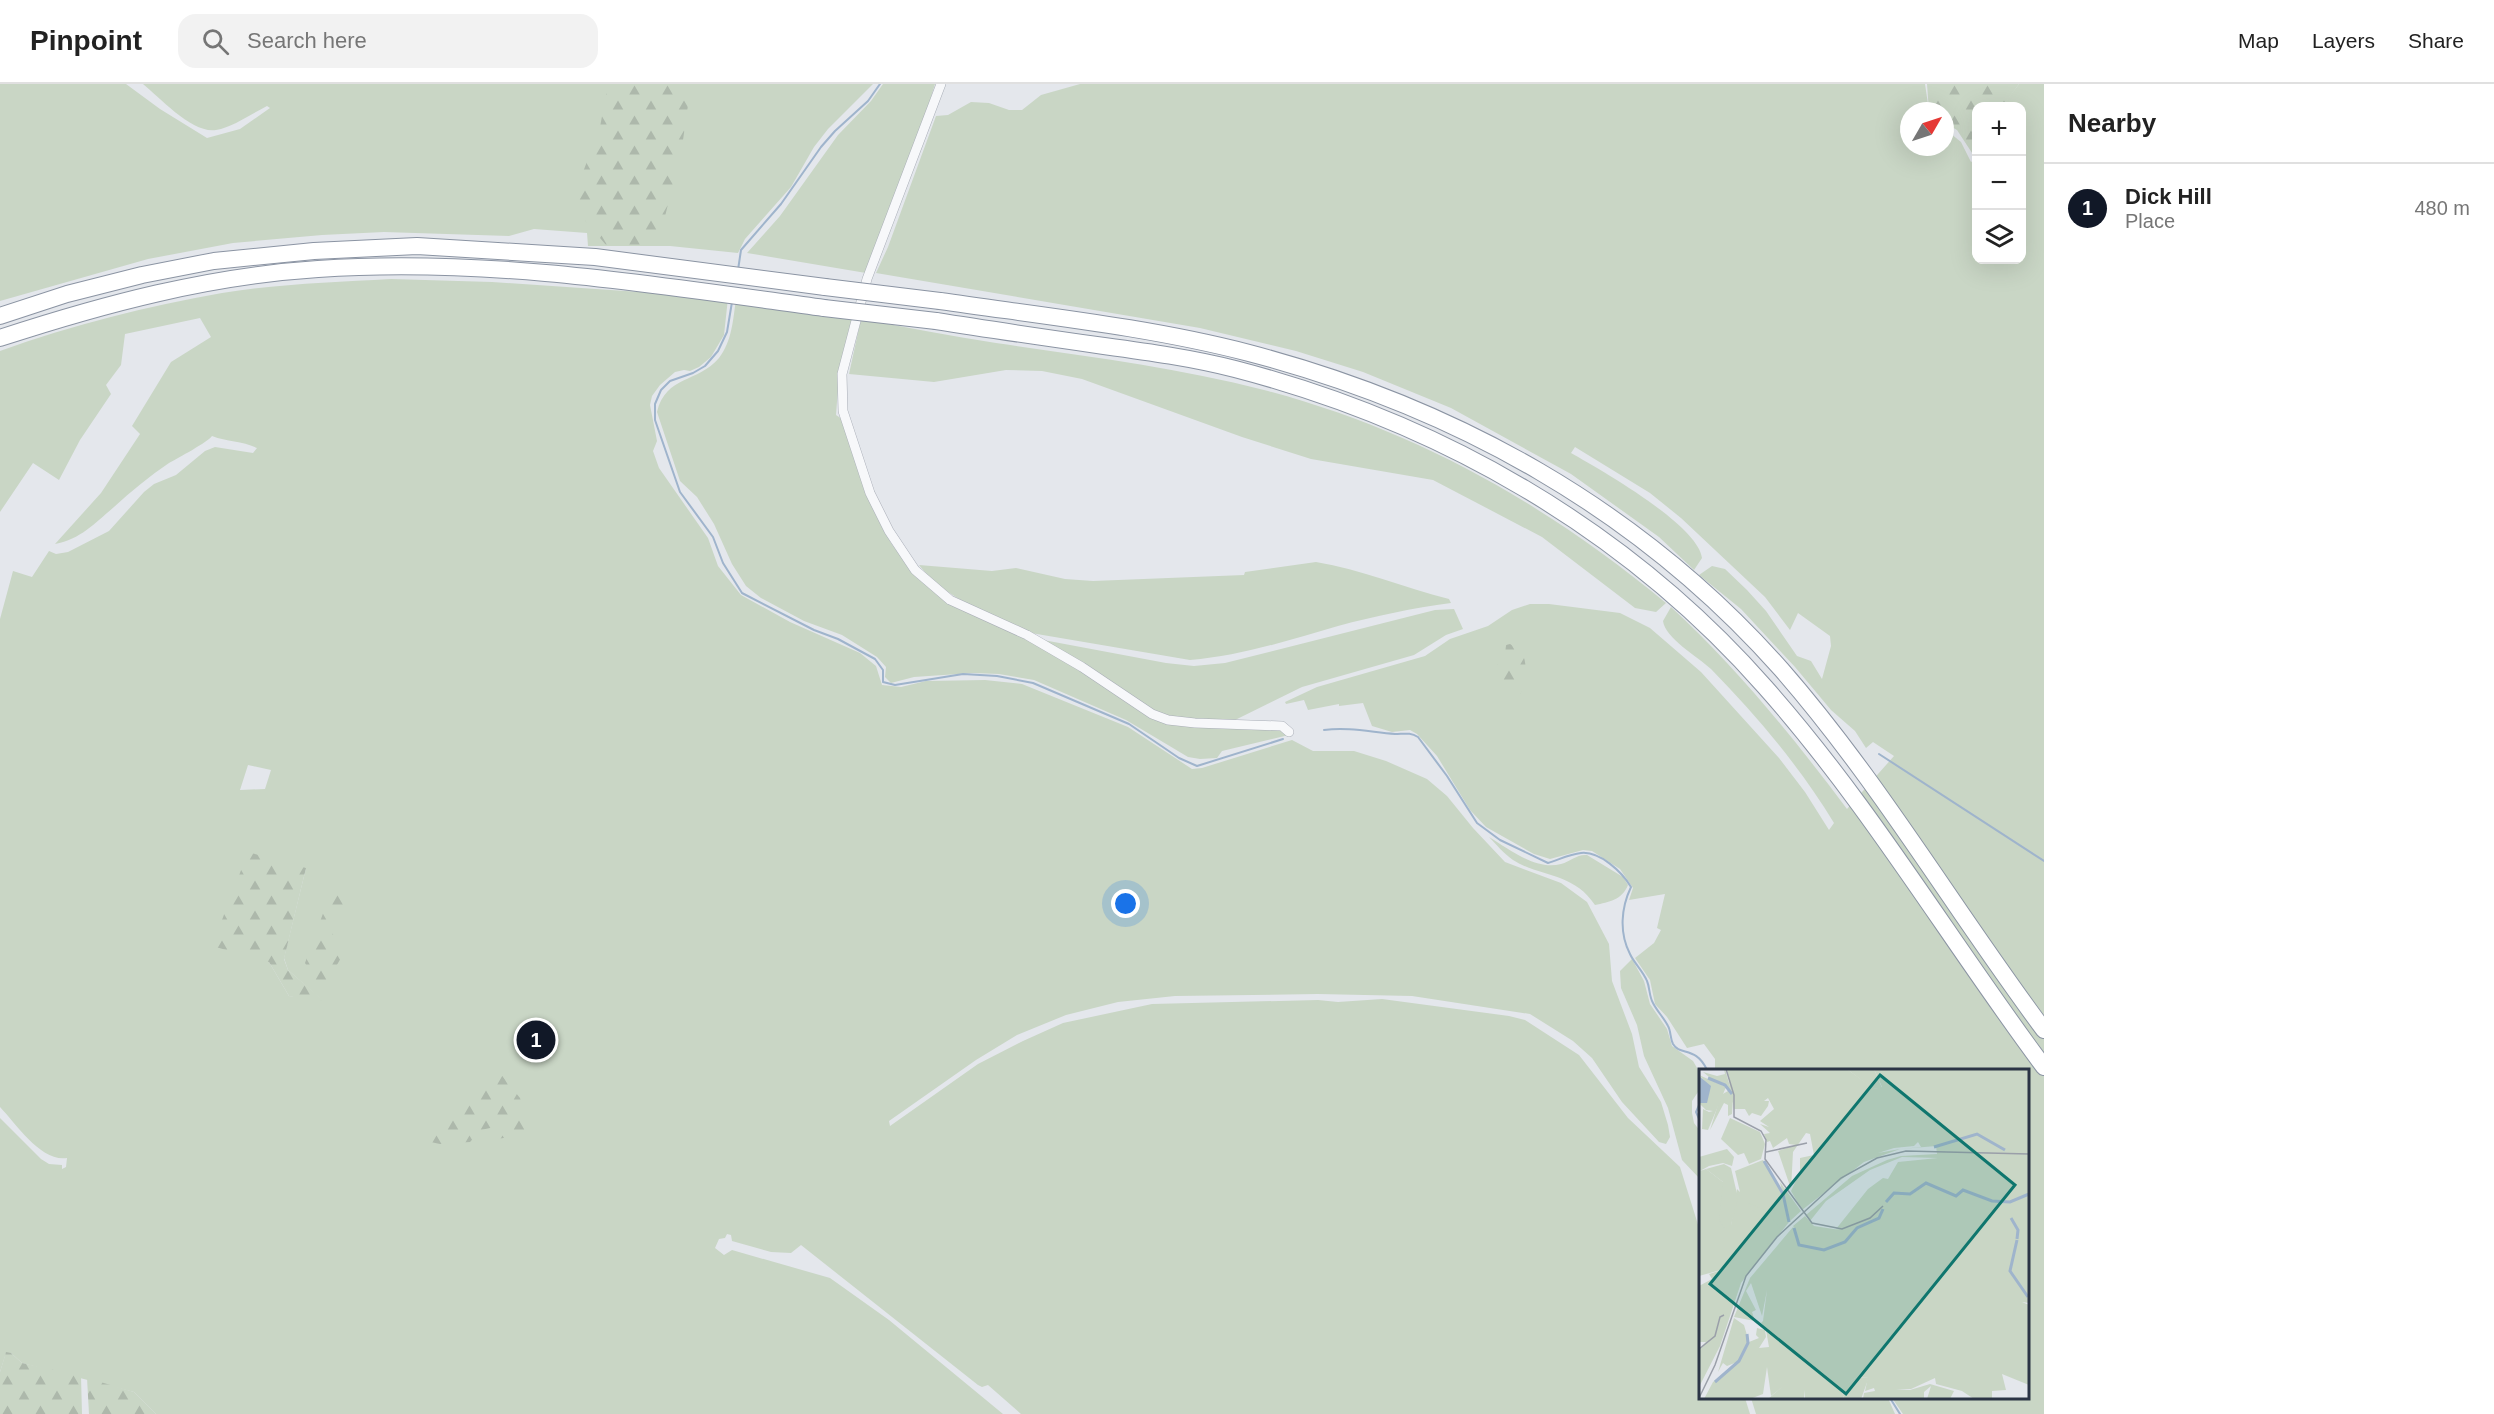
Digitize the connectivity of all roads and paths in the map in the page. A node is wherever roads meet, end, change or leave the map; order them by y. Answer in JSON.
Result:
{"nodes":[{"id":1,"x":941,"y":84,"type":"edge"},
{"id":2,"x":0,"y":316,"type":"edge"},
{"id":3,"x":0,"y":338,"type":"edge"},
{"id":4,"x":1289,"y":732,"type":"dead end"},
{"id":5,"x":2044,"y":1030,"type":"edge"},
{"id":6,"x":2044,"y":1067,"type":"edge"}],
"edges":[{"from":1,"to":4,"type":"street"},
{"from":2,"to":5,"type":"highway","bridge":true},
{"from":3,"to":6,"type":"highway","bridge":true}]}
